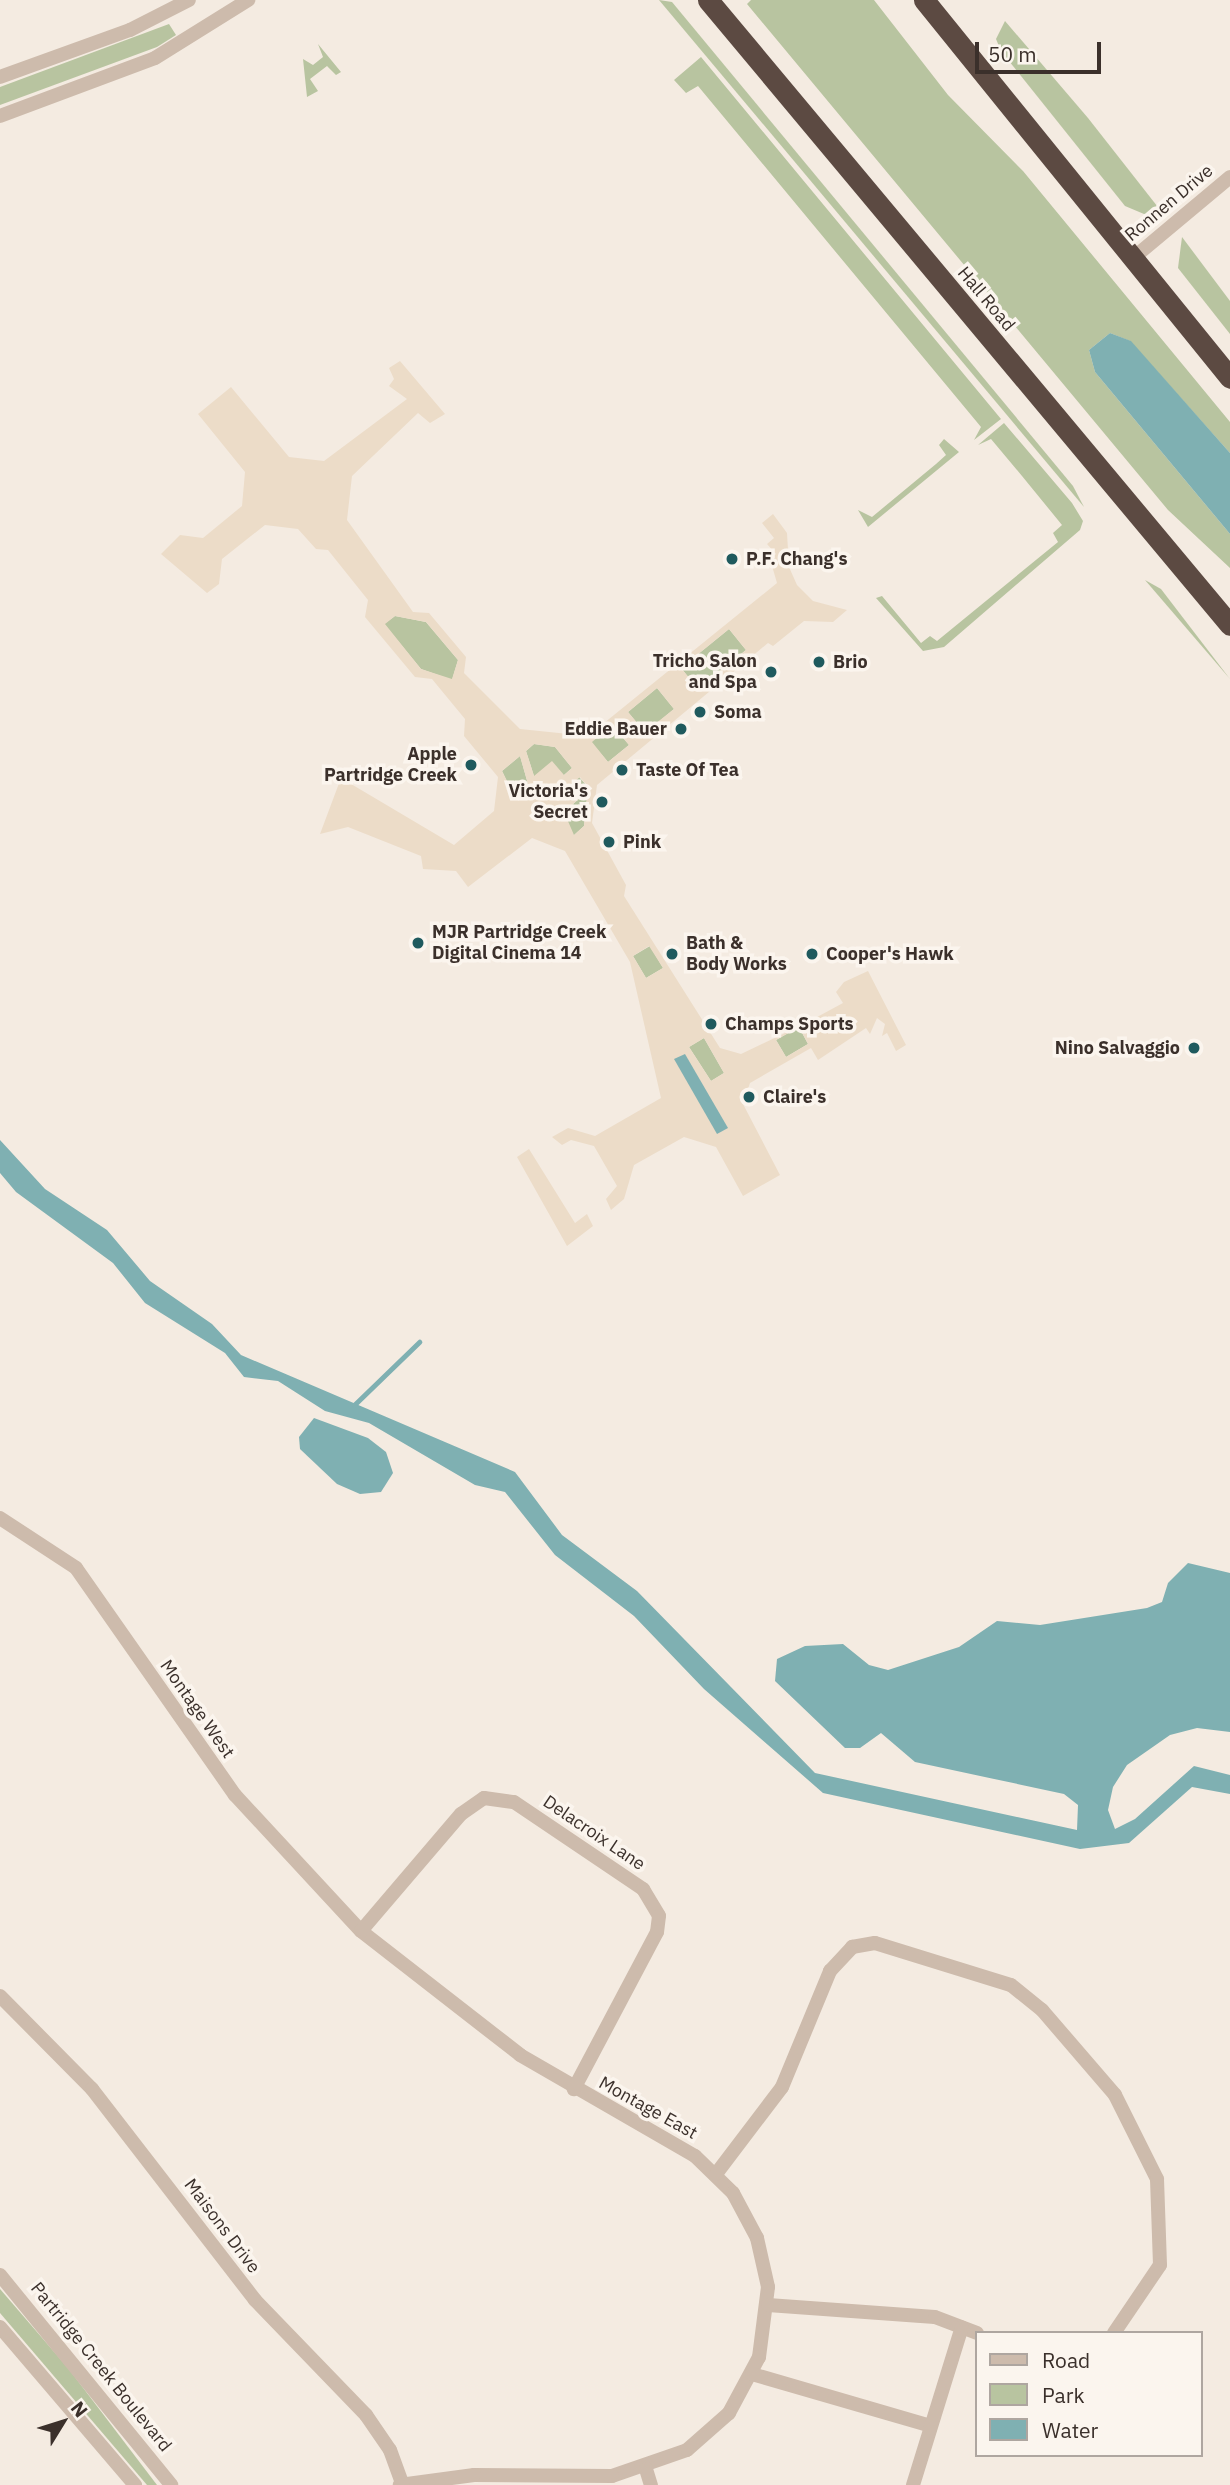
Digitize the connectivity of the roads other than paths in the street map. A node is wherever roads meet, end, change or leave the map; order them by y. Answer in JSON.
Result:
{"nodes":[{"id":1,"x":189,"y":0,"type":"edge"},
{"id":2,"x":248,"y":0,"type":"edge"},
{"id":3,"x":924,"y":0,"type":"edge"},
{"id":4,"x":712,"y":2,"type":"edge"},
{"id":5,"x":0,"y":77,"type":"edge"},
{"id":6,"x":0,"y":116,"type":"edge"},
{"id":7,"x":1230,"y":177,"type":"edge"},
{"id":8,"x":1132,"y":259,"type":"junction"},
{"id":9,"x":1230,"y":378,"type":"edge"},
{"id":10,"x":1230,"y":625,"type":"edge"},
{"id":11,"x":0,"y":1518,"type":"edge"},
{"id":12,"x":361,"y":1931,"type":"junction"},
{"id":13,"x":0,"y":1996,"type":"edge"},
{"id":14,"x":574,"y":2089,"type":"junction"},
{"id":15,"x":716,"y":2174,"type":"junction"},
{"id":16,"x":0,"y":2275,"type":"edge"},
{"id":17,"x":768,"y":2305,"type":"junction"},
{"id":18,"x":0,"y":2327,"type":"edge"},
{"id":19,"x":962,"y":2327,"type":"junction"},
{"id":20,"x":1115,"y":2331,"type":"edge"},
{"id":21,"x":974,"y":2332,"type":"edge"},
{"id":22,"x":752,"y":2374,"type":"junction"},
{"id":23,"x":931,"y":2426,"type":"junction"},
{"id":24,"x":646,"y":2469,"type":"junction"},
{"id":25,"x":505,"y":2483,"type":"edge"},
{"id":26,"x":135,"y":2485,"type":"edge"},
{"id":27,"x":171,"y":2485,"type":"edge"},
{"id":28,"x":402,"y":2485,"type":"edge"},
{"id":29,"x":651,"y":2485,"type":"edge"},
{"id":30,"x":913,"y":2485,"type":"edge"}],
"edges":[{"from":1,"to":5,"type":"street"},
{"from":2,"to":6,"type":"street"},
{"from":3,"to":8,"type":"highway"},
{"from":4,"to":10,"type":"highway","name":"Hall Road"},
{"from":7,"to":8,"type":"street","name":"Ronnen Drive"},
{"from":8,"to":9,"type":"highway"},
{"from":11,"to":12,"type":"street","name":"Montage West"},
{"from":12,"to":14,"type":"street","name":"Montage East"},
{"from":12,"to":14,"type":"street","name":"Delacroix Lane"},
{"from":13,"to":28,"type":"street","name":"Maisons Drive"},
{"from":14,"to":15,"type":"street","name":"Montage East"},
{"from":15,"to":17,"type":"street","name":"Montage East"},
{"from":15,"to":20,"type":"street"},
{"from":16,"to":27,"type":"street","name":"Partridge Creek Boulevard"},
{"from":17,"to":19,"type":"street"},
{"from":17,"to":22,"type":"street","name":"Montage East"},
{"from":18,"to":26,"type":"street"},
{"from":19,"to":21,"type":"street"},
{"from":19,"to":23,"type":"street"},
{"from":22,"to":23,"type":"street"},
{"from":22,"to":24,"type":"street","name":"Montage East"},
{"from":23,"to":30,"type":"street"},
{"from":24,"to":25,"type":"street","name":"Montage East"},
{"from":24,"to":29,"type":"street"},
{"from":25,"to":28,"type":"street","name":"Montage East"}]}
